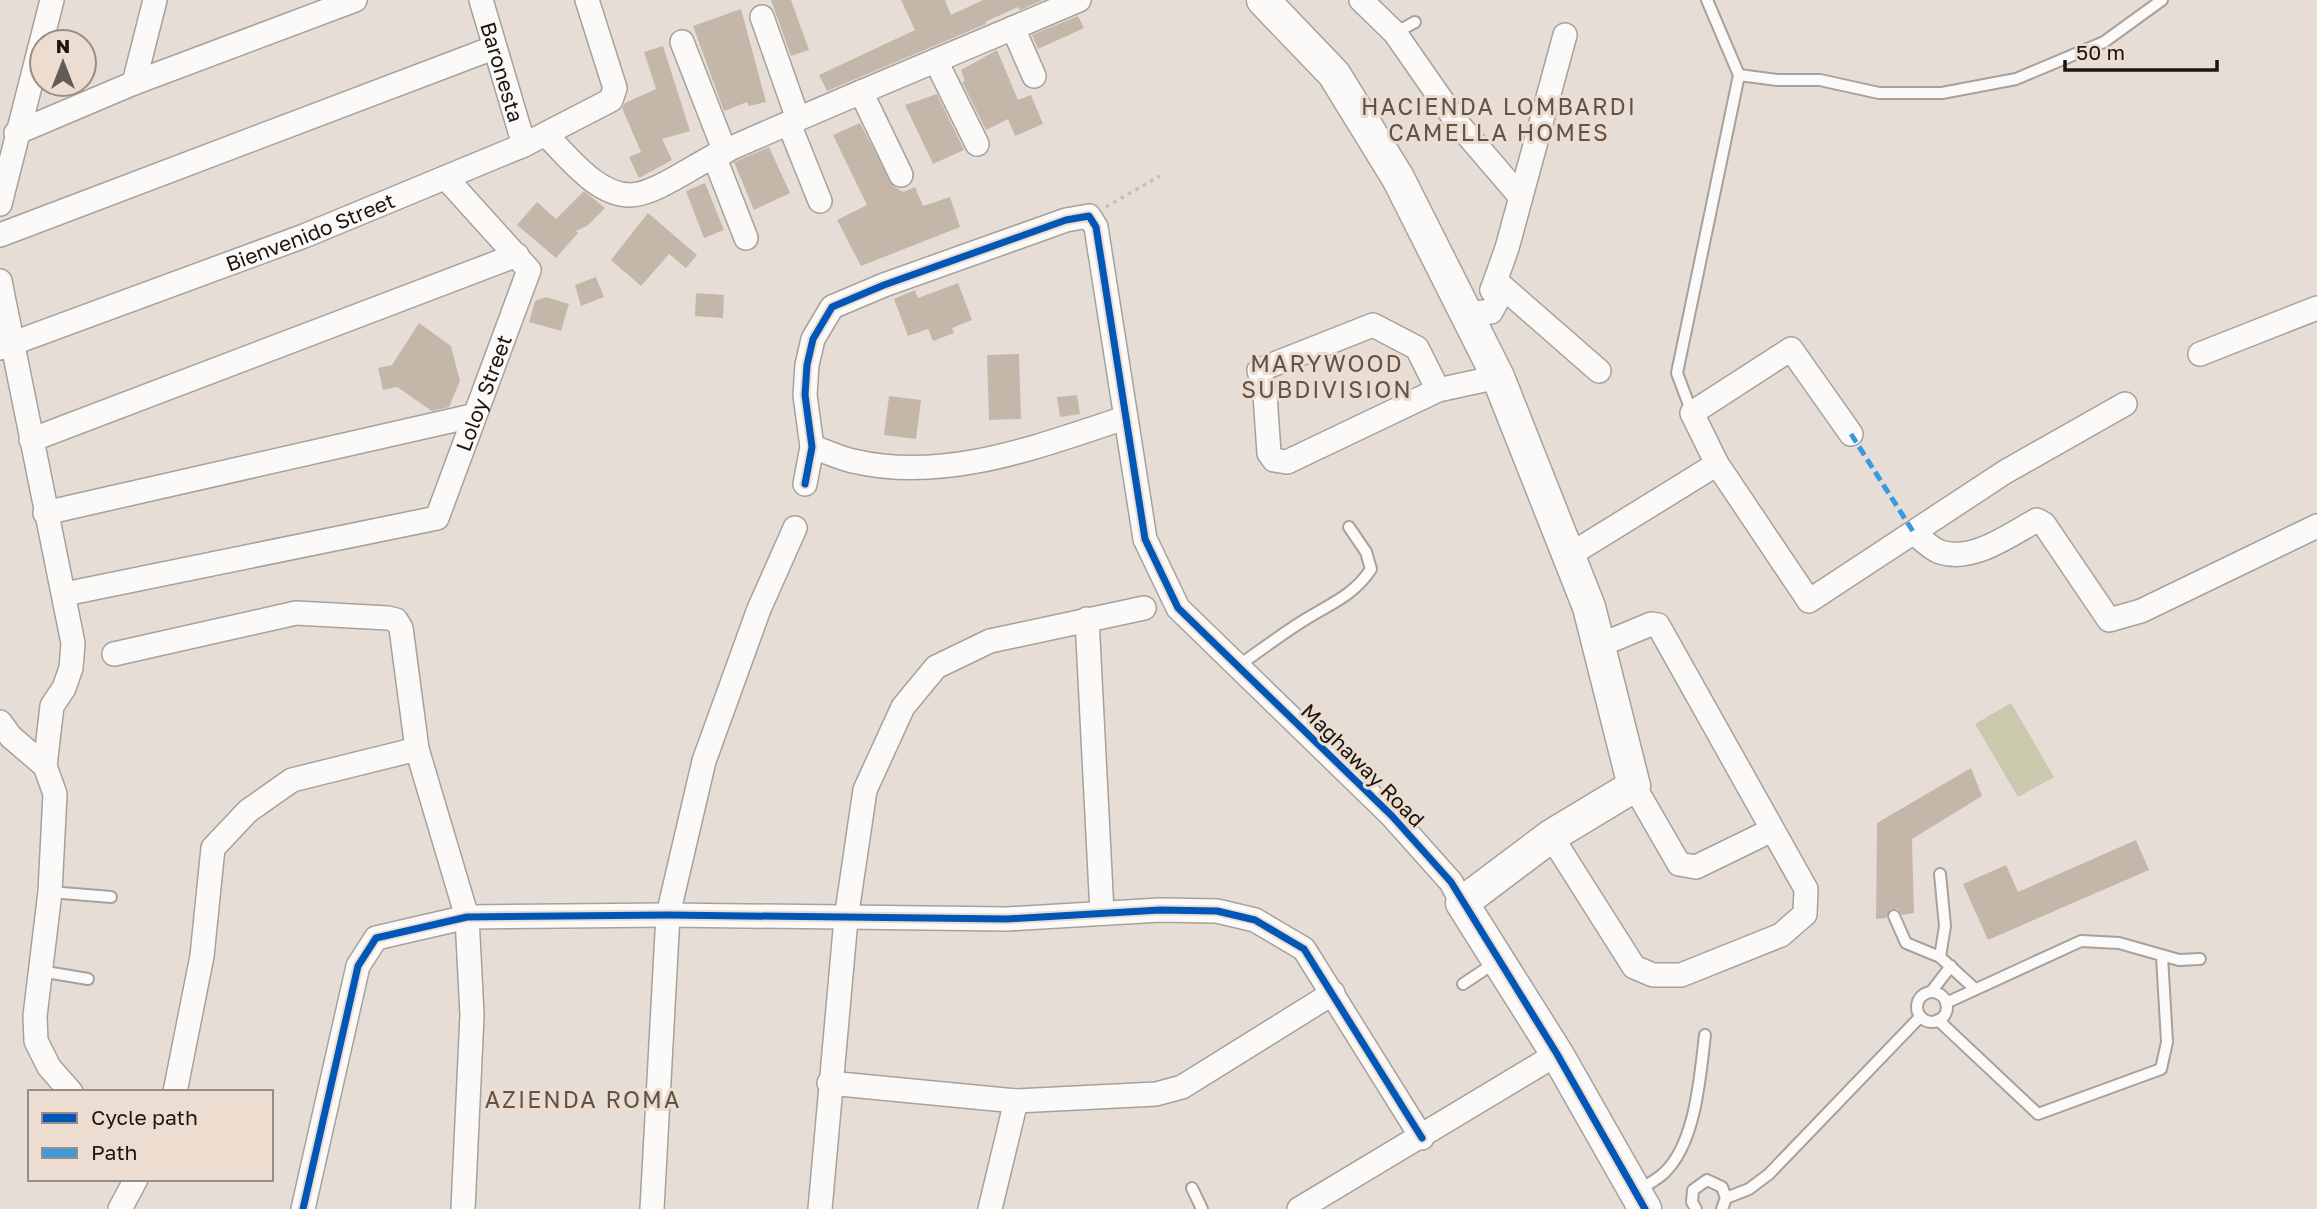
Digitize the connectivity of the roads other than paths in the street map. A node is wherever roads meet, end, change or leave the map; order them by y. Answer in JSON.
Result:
{"nodes":[{"id":1,"x":52,"y":0,"type":"edge"},
{"id":2,"x":155,"y":0,"type":"edge"},
{"id":3,"x":355,"y":0,"type":"edge"},
{"id":4,"x":481,"y":0,"type":"edge"},
{"id":5,"x":587,"y":0,"type":"edge"},
{"id":6,"x":1079,"y":0,"type":"edge"},
{"id":7,"x":1264,"y":0,"type":"edge"},
{"id":8,"x":1361,"y":0,"type":"edge"},
{"id":9,"x":1707,"y":0,"type":"edge"},
{"id":10,"x":2162,"y":0,"type":"edge"},
{"id":11,"x":762,"y":17,"type":"dead end"},
{"id":12,"x":1013,"y":28,"type":"junction"},
{"id":13,"x":1565,"y":35,"type":"dead end"},
{"id":14,"x":682,"y":42,"type":"dead end"},
{"id":15,"x":493,"y":48,"type":"junction"},
{"id":16,"x":936,"y":61,"type":"junction"},
{"id":17,"x":1739,"y":75,"type":"junction"},
{"id":18,"x":1034,"y":76,"type":"dead end"},
{"id":19,"x":134,"y":83,"type":"junction"},
{"id":20,"x":860,"y":92,"type":"junction"},
{"id":21,"x":793,"y":122,"type":"junction"},
{"id":22,"x":16,"y":133,"type":"junction"},
{"id":23,"x":546,"y":135,"type":"junction"},
{"id":24,"x":977,"y":144,"type":"dead end"},
{"id":25,"x":524,"y":145,"type":"junction"},
{"id":26,"x":719,"y":154,"type":"junction"},
{"id":27,"x":901,"y":175,"type":"dead end"},
{"id":28,"x":446,"y":178,"type":"junction"},
{"id":29,"x":1519,"y":195,"type":"junction"},
{"id":30,"x":820,"y":201,"type":"dead end"},
{"id":31,"x":0,"y":204,"type":"edge"},
{"id":32,"x":0,"y":235,"type":"edge"},
{"id":33,"x":746,"y":238,"type":"dead end"},
{"id":34,"x":523,"y":262,"type":"junction"},
{"id":35,"x":0,"y":281,"type":"edge"},
{"id":36,"x":1494,"y":286,"type":"junction"},
{"id":37,"x":2317,"y":308,"type":"edge"},
{"id":38,"x":1478,"y":321,"type":"junction"},
{"id":39,"x":6,"y":346,"type":"edge"},
{"id":40,"x":2200,"y":354,"type":"dead end"},
{"id":41,"x":1599,"y":371,"type":"dead end"},
{"id":42,"x":1498,"y":377,"type":"junction"},
{"id":43,"x":1438,"y":390,"type":"junction"},
{"id":44,"x":2125,"y":404,"type":"dead end"},
{"id":45,"x":1692,"y":413,"type":"junction"},
{"id":46,"x":472,"y":416,"type":"junction"},
{"id":47,"x":1125,"y":418,"type":"junction"},
{"id":48,"x":1851,"y":434,"type":"dead end"},
{"id":49,"x":31,"y":440,"type":"junction"},
{"id":50,"x":812,"y":447,"type":"junction"},
{"id":51,"x":1717,"y":464,"type":"junction"},
{"id":52,"x":805,"y":484,"type":"dead end"},
{"id":53,"x":45,"y":513,"type":"junction"},
{"id":54,"x":2317,"y":526,"type":"edge"},
{"id":55,"x":1349,"y":527,"type":"dead end"},
{"id":56,"x":795,"y":528,"type":"dead end"},
{"id":57,"x":1914,"y":533,"type":"junction"},
{"id":58,"x":1568,"y":556,"type":"junction"},
{"id":59,"x":65,"y":594,"type":"junction"},
{"id":60,"x":1144,"y":608,"type":"dead end"},
{"id":61,"x":1087,"y":620,"type":"junction"},
{"id":62,"x":1598,"y":646,"type":"junction"},
{"id":63,"x":114,"y":654,"type":"dead end"},
{"id":64,"x":1238,"y":666,"type":"junction"},
{"id":65,"x":0,"y":722,"type":"edge"},
{"id":66,"x":417,"y":749,"type":"junction"},
{"id":67,"x":45,"y":766,"type":"junction"},
{"id":68,"x":1634,"y":786,"type":"junction"},
{"id":69,"x":1772,"y":830,"type":"junction"},
{"id":70,"x":1551,"y":836,"type":"junction"},
{"id":71,"x":1940,"y":874,"type":"dead end"},
{"id":72,"x":50,"y":892,"type":"junction"},
{"id":73,"x":111,"y":897,"type":"dead end"},
{"id":74,"x":1462,"y":904,"type":"junction"},
{"id":75,"x":1102,"y":913,"type":"junction"},
{"id":76,"x":668,"y":915,"type":"junction"},
{"id":77,"x":1894,"y":916,"type":"dead end"},
{"id":78,"x":467,"y":917,"type":"junction"},
{"id":79,"x":846,"y":919,"type":"junction"},
{"id":80,"x":2162,"y":956,"type":"junction"},
{"id":81,"x":1940,"y":957,"type":"junction"},
{"id":82,"x":2200,"y":959,"type":"dead end"},
{"id":83,"x":1499,"y":961,"type":"junction"},
{"id":84,"x":1951,"y":966,"type":"junction"},
{"id":85,"x":40,"y":971,"type":"junction"},
{"id":86,"x":88,"y":979,"type":"dead end"},
{"id":87,"x":1464,"y":984,"type":"dead end"},
{"id":88,"x":1975,"y":989,"type":"junction"},
{"id":89,"x":1931,"y":992,"type":"junction"},
{"id":90,"x":1333,"y":993,"type":"junction"},
{"id":91,"x":1946,"y":1003,"type":"junction"},
{"id":92,"x":1920,"y":1017,"type":"junction"},
{"id":93,"x":1938,"y":1020,"type":"junction"},
{"id":94,"x":1705,"y":1035,"type":"dead end"},
{"id":95,"x":1558,"y":1054,"type":"junction"},
{"id":96,"x":829,"y":1083,"type":"junction"},
{"id":97,"x":69,"y":1090,"type":"edge"},
{"id":98,"x":175,"y":1090,"type":"edge"},
{"id":99,"x":1016,"y":1101,"type":"junction"},
{"id":100,"x":1422,"y":1138,"type":"junction"},
{"id":101,"x":135,"y":1181,"type":"edge"},
{"id":102,"x":1192,"y":1188,"type":"dead end"},
{"id":103,"x":1640,"y":1200,"type":"edge"},
{"id":104,"x":1724,"y":1203,"type":"edge"},
{"id":105,"x":120,"y":1209,"type":"edge"},
{"id":106,"x":303,"y":1209,"type":"edge"},
{"id":107,"x":463,"y":1209,"type":"edge"},
{"id":108,"x":652,"y":1209,"type":"edge"},
{"id":109,"x":820,"y":1209,"type":"edge"},
{"id":110,"x":990,"y":1209,"type":"edge"},
{"id":111,"x":1202,"y":1209,"type":"edge"},
{"id":112,"x":1299,"y":1209,"type":"edge"},
{"id":113,"x":1695,"y":1209,"type":"edge"}],
"edges":[{"from":1,"to":22,"type":"street"},
{"from":2,"to":19,"type":"street"},
{"from":3,"to":19,"type":"street"},
{"from":4,"to":15,"type":"street","name":"Baronesta"},
{"from":5,"to":23,"type":"street","name":"Bienvenido Street"},
{"from":6,"to":12,"type":"street"},
{"from":7,"to":38,"type":"street"},
{"from":8,"to":29,"type":"street"},
{"from":9,"to":17,"type":"lane"},
{"from":10,"to":17,"type":"lane"},
{"from":11,"to":21,"type":"street"},
{"from":12,"to":16,"type":"street"},
{"from":12,"to":18,"type":"street"},
{"from":13,"to":29,"type":"street"},
{"from":14,"to":26,"type":"street"},
{"from":15,"to":25,"type":"street","name":"Baronesta"},
{"from":15,"to":32,"type":"street"},
{"from":16,"to":20,"type":"street"},
{"from":16,"to":24,"type":"street"},
{"from":17,"to":45,"type":"lane"},
{"from":19,"to":22,"type":"street"},
{"from":20,"to":21,"type":"street"},
{"from":20,"to":27,"type":"street"},
{"from":21,"to":26,"type":"street"},
{"from":21,"to":30,"type":"street"},
{"from":22,"to":31,"type":"street"},
{"from":23,"to":25,"type":"street","name":"Bienvenido Street"},
{"from":23,"to":26,"type":"street"},
{"from":25,"to":28,"type":"street","name":"Bienvenido Street"},
{"from":26,"to":33,"type":"street"},
{"from":28,"to":34,"type":"street"},
{"from":28,"to":39,"type":"street","name":"Bienvenido Street"},
{"from":29,"to":36,"type":"street"},
{"from":34,"to":46,"type":"street","name":"Loloy Street"},
{"from":34,"to":49,"type":"street"},
{"from":35,"to":39,"type":"street"},
{"from":36,"to":38,"type":"street"},
{"from":36,"to":41,"type":"street"},
{"from":37,"to":40,"type":"street"},
{"from":38,"to":42,"type":"street"},
{"from":39,"to":49,"type":"street"},
{"from":42,"to":43,"type":"street"},
{"from":42,"to":58,"type":"street"},
{"from":43,"to":43,"type":"street"},
{"from":44,"to":57,"type":"street"},
{"from":45,"to":48,"type":"street"},
{"from":45,"to":51,"type":"street"},
{"from":46,"to":53,"type":"street"},
{"from":46,"to":59,"type":"street","name":"Loloy Street"},
{"from":47,"to":50,"type":"street"},
{"from":47,"to":50,"type":"street","name":"Maghaway Road"},
{"from":47,"to":64,"type":"street","name":"Maghaway Road"},
{"from":49,"to":53,"type":"street"},
{"from":50,"to":52,"type":"street"},
{"from":51,"to":57,"type":"street"},
{"from":51,"to":58,"type":"street"},
{"from":53,"to":59,"type":"street"},
{"from":54,"to":57,"type":"street"},
{"from":55,"to":64,"type":"lane"},
{"from":56,"to":76,"type":"street"},
{"from":58,"to":62,"type":"street"},
{"from":59,"to":67,"type":"street"},
{"from":60,"to":61,"type":"street"},
{"from":61,"to":75,"type":"street"},
{"from":61,"to":79,"type":"street"},
{"from":62,"to":68,"type":"street"},
{"from":62,"to":69,"type":"street"},
{"from":63,"to":66,"type":"street"},
{"from":64,"to":74,"type":"street","name":"Maghaway Road"},
{"from":65,"to":67,"type":"street"},
{"from":66,"to":78,"type":"street"},
{"from":66,"to":98,"type":"street"},
{"from":67,"to":72,"type":"street"},
{"from":68,"to":69,"type":"street"},
{"from":68,"to":70,"type":"street"},
{"from":69,"to":70,"type":"street"},
{"from":70,"to":74,"type":"street"},
{"from":71,"to":81,"type":"lane"},
{"from":72,"to":73,"type":"lane"},
{"from":72,"to":85,"type":"street"},
{"from":74,"to":83,"type":"street","name":"Maghaway Road"},
{"from":75,"to":79,"type":"street"},
{"from":75,"to":90,"type":"street"},
{"from":76,"to":78,"type":"street"},
{"from":76,"to":79,"type":"street"},
{"from":76,"to":108,"type":"street"},
{"from":77,"to":81,"type":"lane"},
{"from":78,"to":106,"type":"street"},
{"from":78,"to":107,"type":"street"},
{"from":79,"to":96,"type":"street"},
{"from":80,"to":82,"type":"lane"},
{"from":80,"to":88,"type":"lane"},
{"from":80,"to":93,"type":"lane"},
{"from":81,"to":84,"type":"lane"},
{"from":83,"to":87,"type":"lane"},
{"from":83,"to":95,"type":"street","name":"Maghaway Road"},
{"from":84,"to":88,"type":"lane"},
{"from":84,"to":89,"type":"lane"},
{"from":85,"to":86,"type":"lane"},
{"from":85,"to":97,"type":"street"},
{"from":88,"to":91,"type":"lane"},
{"from":89,"to":91,"type":"lane"},
{"from":89,"to":92,"type":"lane"},
{"from":90,"to":99,"type":"street"},
{"from":90,"to":100,"type":"street"},
{"from":91,"to":93,"type":"lane"},
{"from":92,"to":93,"type":"lane"},
{"from":92,"to":104,"type":"lane"},
{"from":94,"to":103,"type":"lane"},
{"from":95,"to":100,"type":"street"},
{"from":95,"to":103,"type":"street","name":"Maghaway Road"},
{"from":96,"to":99,"type":"street"},
{"from":96,"to":109,"type":"street"},
{"from":99,"to":110,"type":"street"},
{"from":100,"to":112,"type":"street"},
{"from":101,"to":105,"type":"street"},
{"from":102,"to":111,"type":"lane"},
{"from":104,"to":113,"type":"lane"}]}
